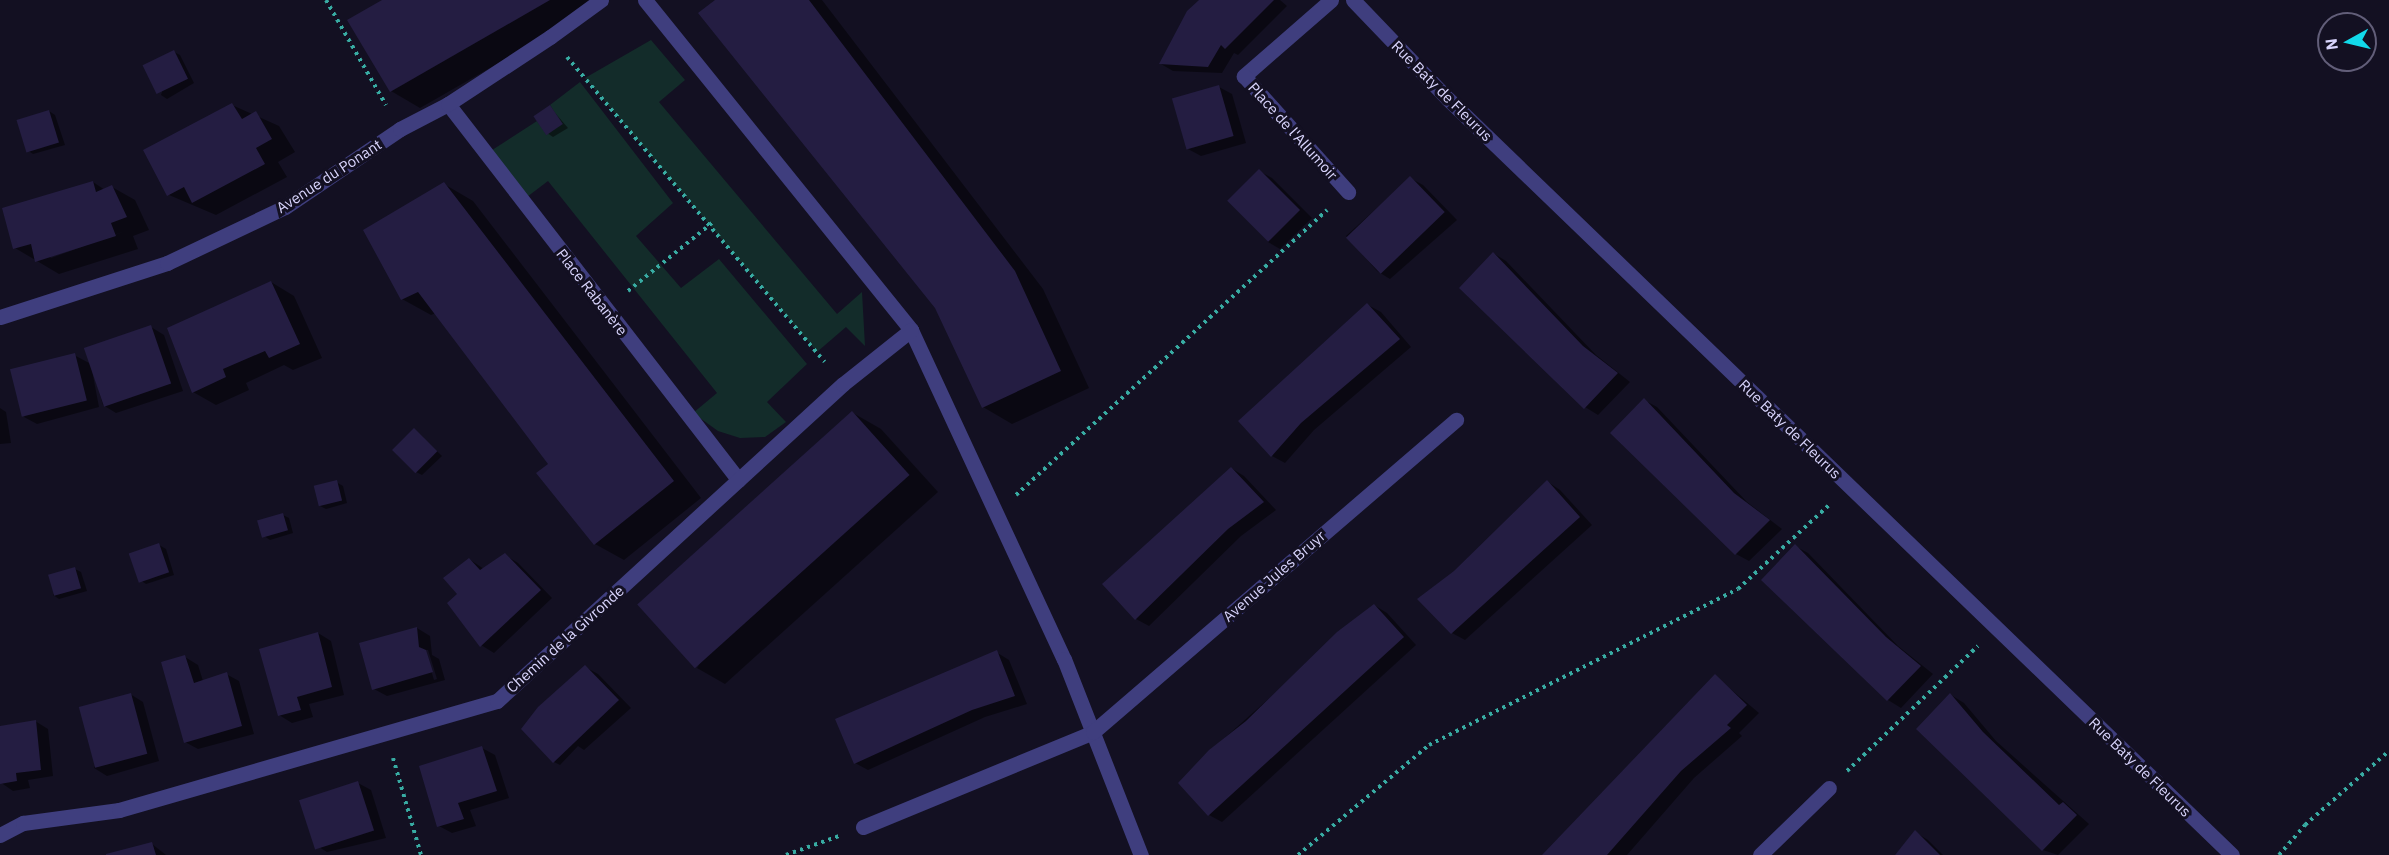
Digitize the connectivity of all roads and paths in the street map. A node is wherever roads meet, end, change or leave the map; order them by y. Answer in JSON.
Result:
{"nodes":[{"id":1,"x":326,"y":0,"type":"edge"},
{"id":2,"x":601,"y":0,"type":"edge"},
{"id":3,"x":645,"y":0,"type":"edge"},
{"id":4,"x":1331,"y":0,"type":"edge"},
{"id":5,"x":1353,"y":0,"type":"edge"},
{"id":6,"x":550,"y":37,"type":"junction"},
{"id":7,"x":448,"y":104,"type":"junction"},
{"id":8,"x":400,"y":129,"type":"junction"},
{"id":9,"x":1348,"y":192,"type":"joint"},
{"id":10,"x":712,"y":224,"type":"junction"},
{"id":11,"x":605,"y":309,"type":"junction"},
{"id":12,"x":0,"y":316,"type":"edge"},
{"id":13,"x":911,"y":330,"type":"junction"},
{"id":14,"x":843,"y":384,"type":"junction"},
{"id":15,"x":1456,"y":420,"type":"dead end"},
{"id":16,"x":739,"y":480,"type":"junction"},
{"id":17,"x":1850,"y":486,"type":"junction"},
{"id":18,"x":996,"y":513,"type":"junction"},
{"id":19,"x":1997,"y":628,"type":"junction"},
{"id":20,"x":1093,"y":732,"type":"junction"},
{"id":21,"x":386,"y":733,"type":"junction"},
{"id":22,"x":2389,"y":751,"type":"edge"},
{"id":23,"x":1829,"y":788,"type":"joint"},
{"id":24,"x":863,"y":827,"type":"joint"},
{"id":25,"x":0,"y":835,"type":"edge"},
{"id":26,"x":421,"y":855,"type":"edge"},
{"id":27,"x":786,"y":855,"type":"edge"},
{"id":28,"x":1141,"y":855,"type":"edge"},
{"id":29,"x":1298,"y":855,"type":"edge"},
{"id":30,"x":1760,"y":855,"type":"edge"},
{"id":31,"x":2232,"y":855,"type":"edge"},
{"id":32,"x":2279,"y":855,"type":"edge"}],
"edges":[{"from":1,"to":8,"type":"path"},
{"from":2,"to":6,"type":"street","name":"Avenue du Ponant"},
{"from":3,"to":13,"type":"street"},
{"from":4,"to":9,"type":"street","name":"Place de l'Allumoir"},
{"from":5,"to":17,"type":"street","name":"Rue Baty de Fleurus"},
{"from":6,"to":7,"type":"street","name":"Avenue du Ponant"},
{"from":6,"to":10,"type":"path"},
{"from":7,"to":8,"type":"street","name":"Avenue du Ponant"},
{"from":7,"to":11,"type":"street","name":"Place Rabanère"},
{"from":8,"to":12,"type":"street","name":"Avenue du Ponant"},
{"from":9,"to":18,"type":"path"},
{"from":10,"to":11,"type":"path"},
{"from":10,"to":14,"type":"path"},
{"from":11,"to":16,"type":"street","name":"Place Rabanère"},
{"from":13,"to":14,"type":"street","name":"Chemin de la Givronde"},
{"from":13,"to":18,"type":"street"},
{"from":14,"to":16,"type":"street","name":"Chemin de la Givronde"},
{"from":15,"to":20,"type":"street","name":"Avenue Jules Bruyr"},
{"from":16,"to":21,"type":"street","name":"Chemin de la Givronde"},
{"from":17,"to":19,"type":"street","name":"Rue Baty de Fleurus"},
{"from":17,"to":29,"type":"path"},
{"from":18,"to":20,"type":"street"},
{"from":19,"to":23,"type":"path"},
{"from":19,"to":31,"type":"street","name":"Rue Baty de Fleurus"},
{"from":20,"to":24,"type":"street","name":"Avenue Jules Bruyr"},
{"from":20,"to":28,"type":"street"},
{"from":21,"to":25,"type":"street","name":"Chemin de la Givronde"},
{"from":21,"to":26,"type":"path"},
{"from":22,"to":32,"type":"path"},
{"from":23,"to":30,"type":"street"},
{"from":24,"to":27,"type":"path"}]}
